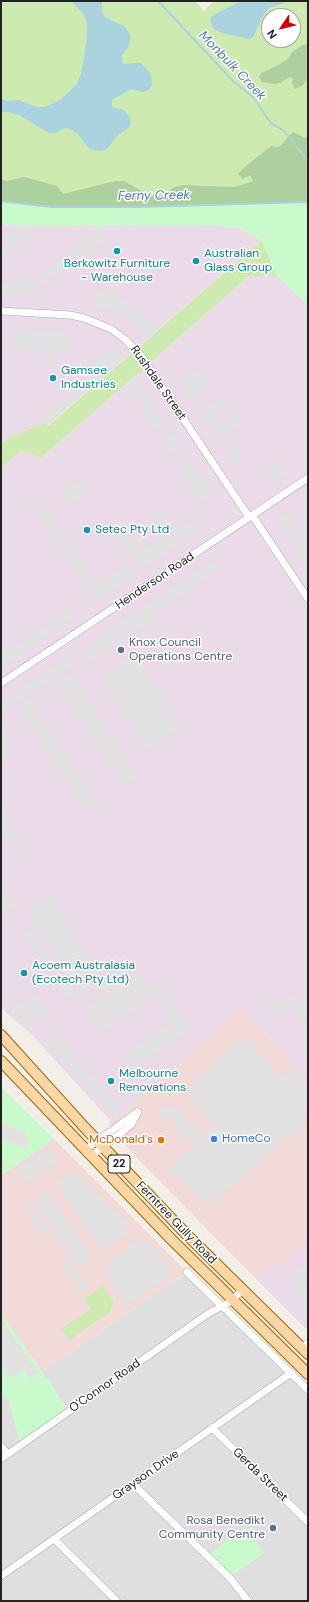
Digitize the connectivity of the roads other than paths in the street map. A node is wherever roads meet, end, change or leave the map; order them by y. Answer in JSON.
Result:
{"nodes":[{"id":1,"x":1,"y":310,"type":"edge"},
{"id":2,"x":308,"y":478,"type":"edge"},
{"id":3,"x":250,"y":516,"type":"junction"},
{"id":4,"x":308,"y":599,"type":"edge"},
{"id":5,"x":1,"y":683,"type":"edge"},
{"id":6,"x":1,"y":1035,"type":"edge"},
{"id":7,"x":1,"y":1061,"type":"edge"},
{"id":8,"x":100,"y":1144,"type":"junction"},
{"id":9,"x":88,"y":1153,"type":"junction"},
{"id":10,"x":187,"y":1272,"type":"dead end"},
{"id":11,"x":242,"y":1290,"type":"junction"},
{"id":12,"x":225,"y":1293,"type":"junction"},
{"id":13,"x":217,"y":1301,"type":"junction"},
{"id":14,"x":232,"y":1301,"type":"junction"},
{"id":15,"x":222,"y":1307,"type":"junction"},
{"id":16,"x":209,"y":1313,"type":"junction"},
{"id":17,"x":306,"y":1348,"type":"edge"},
{"id":18,"x":291,"y":1373,"type":"junction"},
{"id":19,"x":308,"y":1373,"type":"edge"},
{"id":20,"x":308,"y":1390,"type":"edge"},
{"id":21,"x":212,"y":1428,"type":"junction"},
{"id":22,"x":1,"y":1446,"type":"edge"},
{"id":23,"x":3,"y":1456,"type":"edge"},
{"id":24,"x":133,"y":1484,"type":"junction"},
{"id":25,"x":308,"y":1522,"type":"edge"},
{"id":26,"x":54,"y":1539,"type":"junction"},
{"id":27,"x":1,"y":1576,"type":"edge"},
{"id":28,"x":117,"y":1601,"type":"edge"},
{"id":29,"x":248,"y":1601,"type":"edge"}],
"edges":[{"from":1,"to":3,"type":"street","name":"Rushdale Street"},
{"from":2,"to":3,"type":"street","name":"Henderson Road"},
{"from":3,"to":4,"type":"street","name":"Rushdale Street"},
{"from":3,"to":5,"type":"street","name":"Henderson Road"},
{"from":6,"to":8,"type":"main road","name":"Ferntree Gully Road","number":"22"},
{"from":7,"to":9,"type":"main road","name":"Ferntree Gully Road","number":"22"},
{"from":8,"to":8,"type":"street"},
{"from":8,"to":9,"type":"street"},
{"from":8,"to":11,"type":"main road","name":"Ferntree Gully Road","number":"22"},
{"from":9,"to":12,"type":"main road","name":"Ferntree Gully Road","number":"22"},
{"from":10,"to":13,"type":"street"},
{"from":11,"to":12,"type":"street"},
{"from":11,"to":14,"type":"street","name":"O'Connor Road"},
{"from":11,"to":17,"type":"main road","name":"Ferntree Gully Road","number":"22"},
{"from":12,"to":13,"type":"street","name":"O'Connor Road"},
{"from":12,"to":14,"type":"main road","name":"Ferntree Gully Road","number":"22"},
{"from":13,"to":15,"type":"street"},
{"from":13,"to":16,"type":"street","name":"O'Connor Road"},
{"from":14,"to":15,"type":"street","name":"O'Connor Road"},
{"from":14,"to":19,"type":"main road","name":"Ferntree Gully Road","number":"22"},
{"from":15,"to":16,"type":"street","name":"O'Connor Road"},
{"from":15,"to":18,"type":"street"},
{"from":16,"to":23,"type":"street","name":"O'Connor Road"},
{"from":17,"to":19,"type":"main road"},
{"from":18,"to":20,"type":"street"},
{"from":18,"to":21,"type":"street","name":"Grayson Drive"},
{"from":21,"to":24,"type":"street","name":"Grayson Drive"},
{"from":21,"to":25,"type":"street","name":"Gerda Street"},
{"from":22,"to":23,"type":"street"},
{"from":24,"to":26,"type":"street","name":"Grayson Drive"},
{"from":24,"to":29,"type":"street"},
{"from":26,"to":27,"type":"street","name":"Grayson Drive"},
{"from":26,"to":28,"type":"street"}]}
